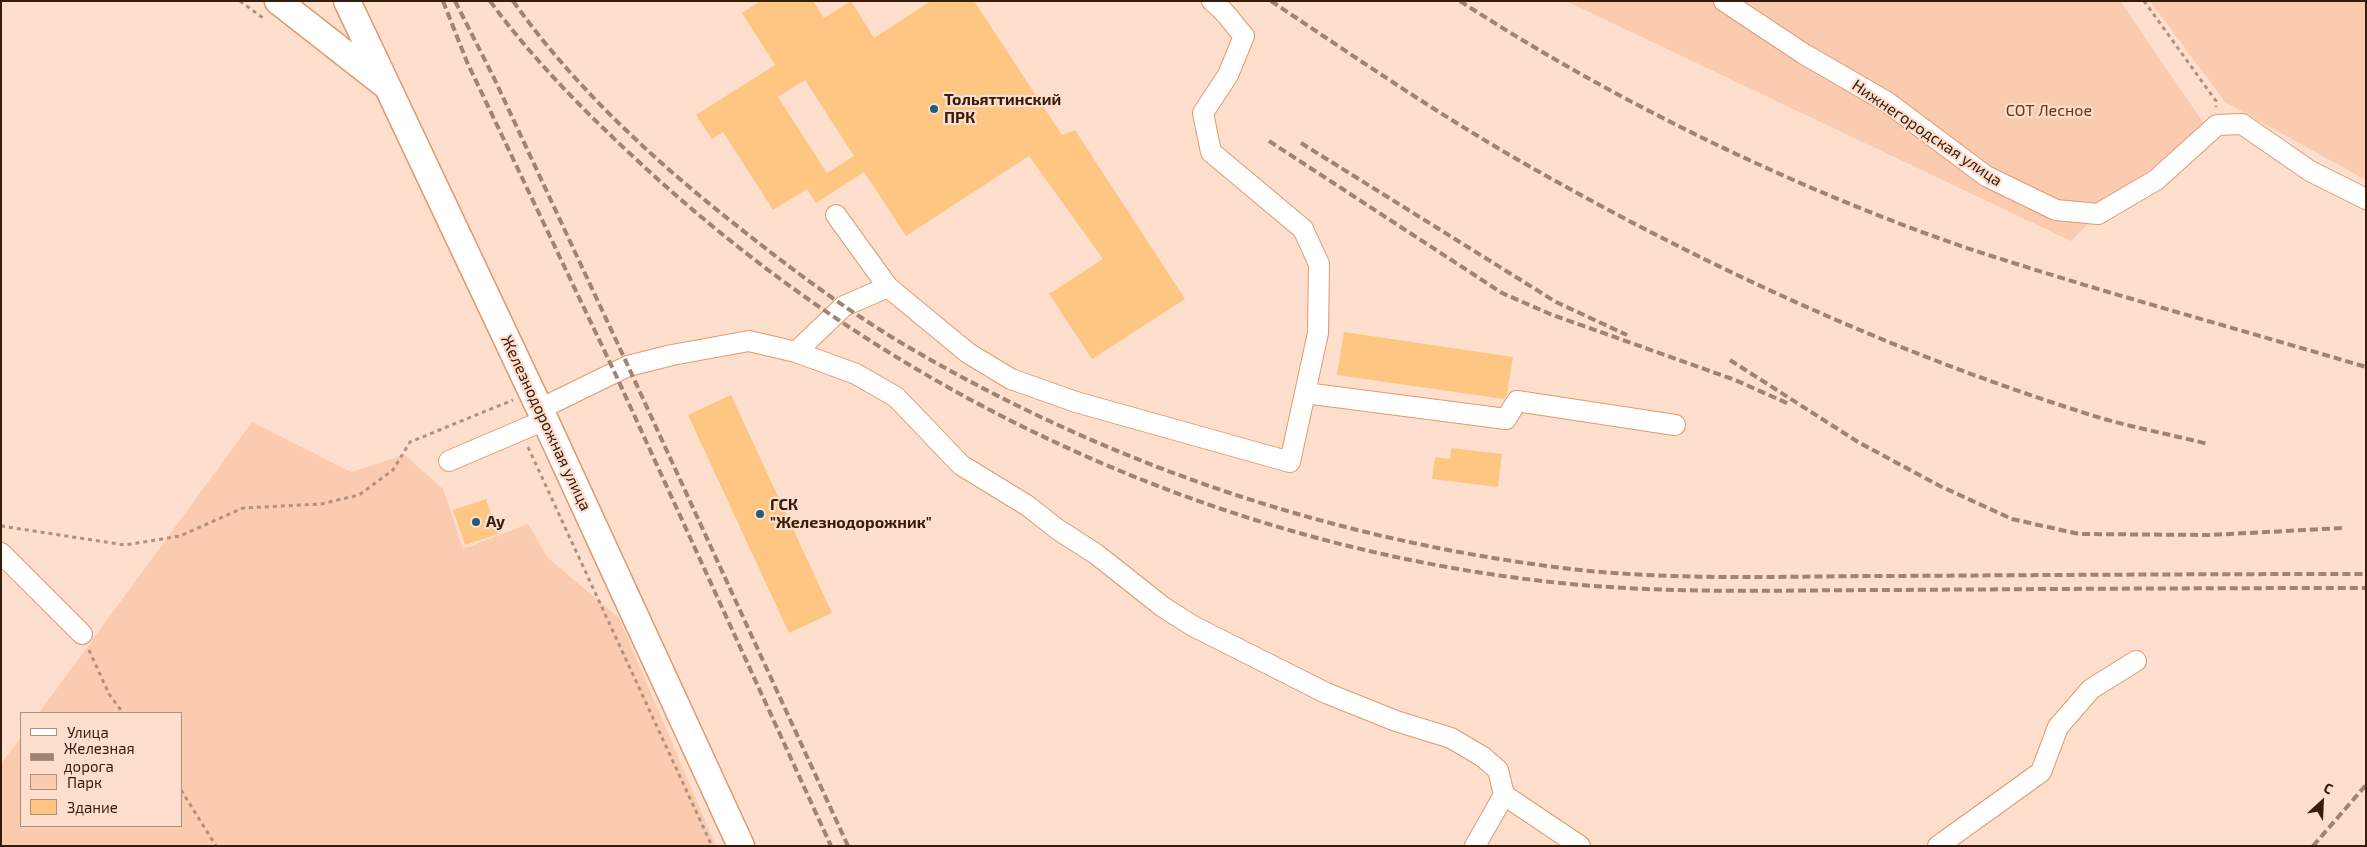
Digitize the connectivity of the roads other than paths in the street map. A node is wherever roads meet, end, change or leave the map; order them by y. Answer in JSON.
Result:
{"nodes":[{"id":1,"x":347,"y":1,"type":"edge"},
{"id":2,"x":1212,"y":1,"type":"edge"},
{"id":3,"x":1724,"y":1,"type":"edge"},
{"id":4,"x":274,"y":13,"type":"edge"},
{"id":5,"x":389,"y":88,"type":"junction"},
{"id":6,"x":2366,"y":199,"type":"edge"},
{"id":7,"x":836,"y":215,"type":"dead end"},
{"id":8,"x":888,"y":287,"type":"junction"},
{"id":9,"x":796,"y":352,"type":"junction"},
{"id":10,"x":1305,"y":393,"type":"junction"},
{"id":11,"x":536,"y":420,"type":"junction"},
{"id":12,"x":1675,"y":425,"type":"dead end"},
{"id":13,"x":449,"y":461,"type":"dead end"},
{"id":14,"x":1,"y":554,"type":"edge"},
{"id":15,"x":82,"y":634,"type":"road end"},
{"id":16,"x":2136,"y":661,"type":"dead end"},
{"id":17,"x":1504,"y":796,"type":"junction"},
{"id":18,"x":741,"y":846,"type":"edge"},
{"id":19,"x":1475,"y":846,"type":"edge"},
{"id":20,"x":1580,"y":846,"type":"edge"},
{"id":21,"x":1938,"y":846,"type":"edge"}],
"edges":[{"from":1,"to":5,"type":"main road","name":"Железнодорожная улица"},
{"from":2,"to":10,"type":"street"},
{"from":3,"to":6,"type":"street","name":"Нижнегородская улица"},
{"from":4,"to":5,"type":"main road"},
{"from":5,"to":11,"type":"main road","name":"Железнодорожная улица"},
{"from":7,"to":8,"type":"street"},
{"from":8,"to":9,"type":"street"},
{"from":8,"to":10,"type":"street"},
{"from":9,"to":11,"type":"street"},
{"from":9,"to":17,"type":"street"},
{"from":10,"to":12,"type":"street"},
{"from":11,"to":13,"type":"street"},
{"from":11,"to":18,"type":"main road","name":"Железнодорожная улица"},
{"from":14,"to":15,"type":"street"},
{"from":16,"to":21,"type":"street"},
{"from":17,"to":19,"type":"street"},
{"from":17,"to":20,"type":"street"}]}
